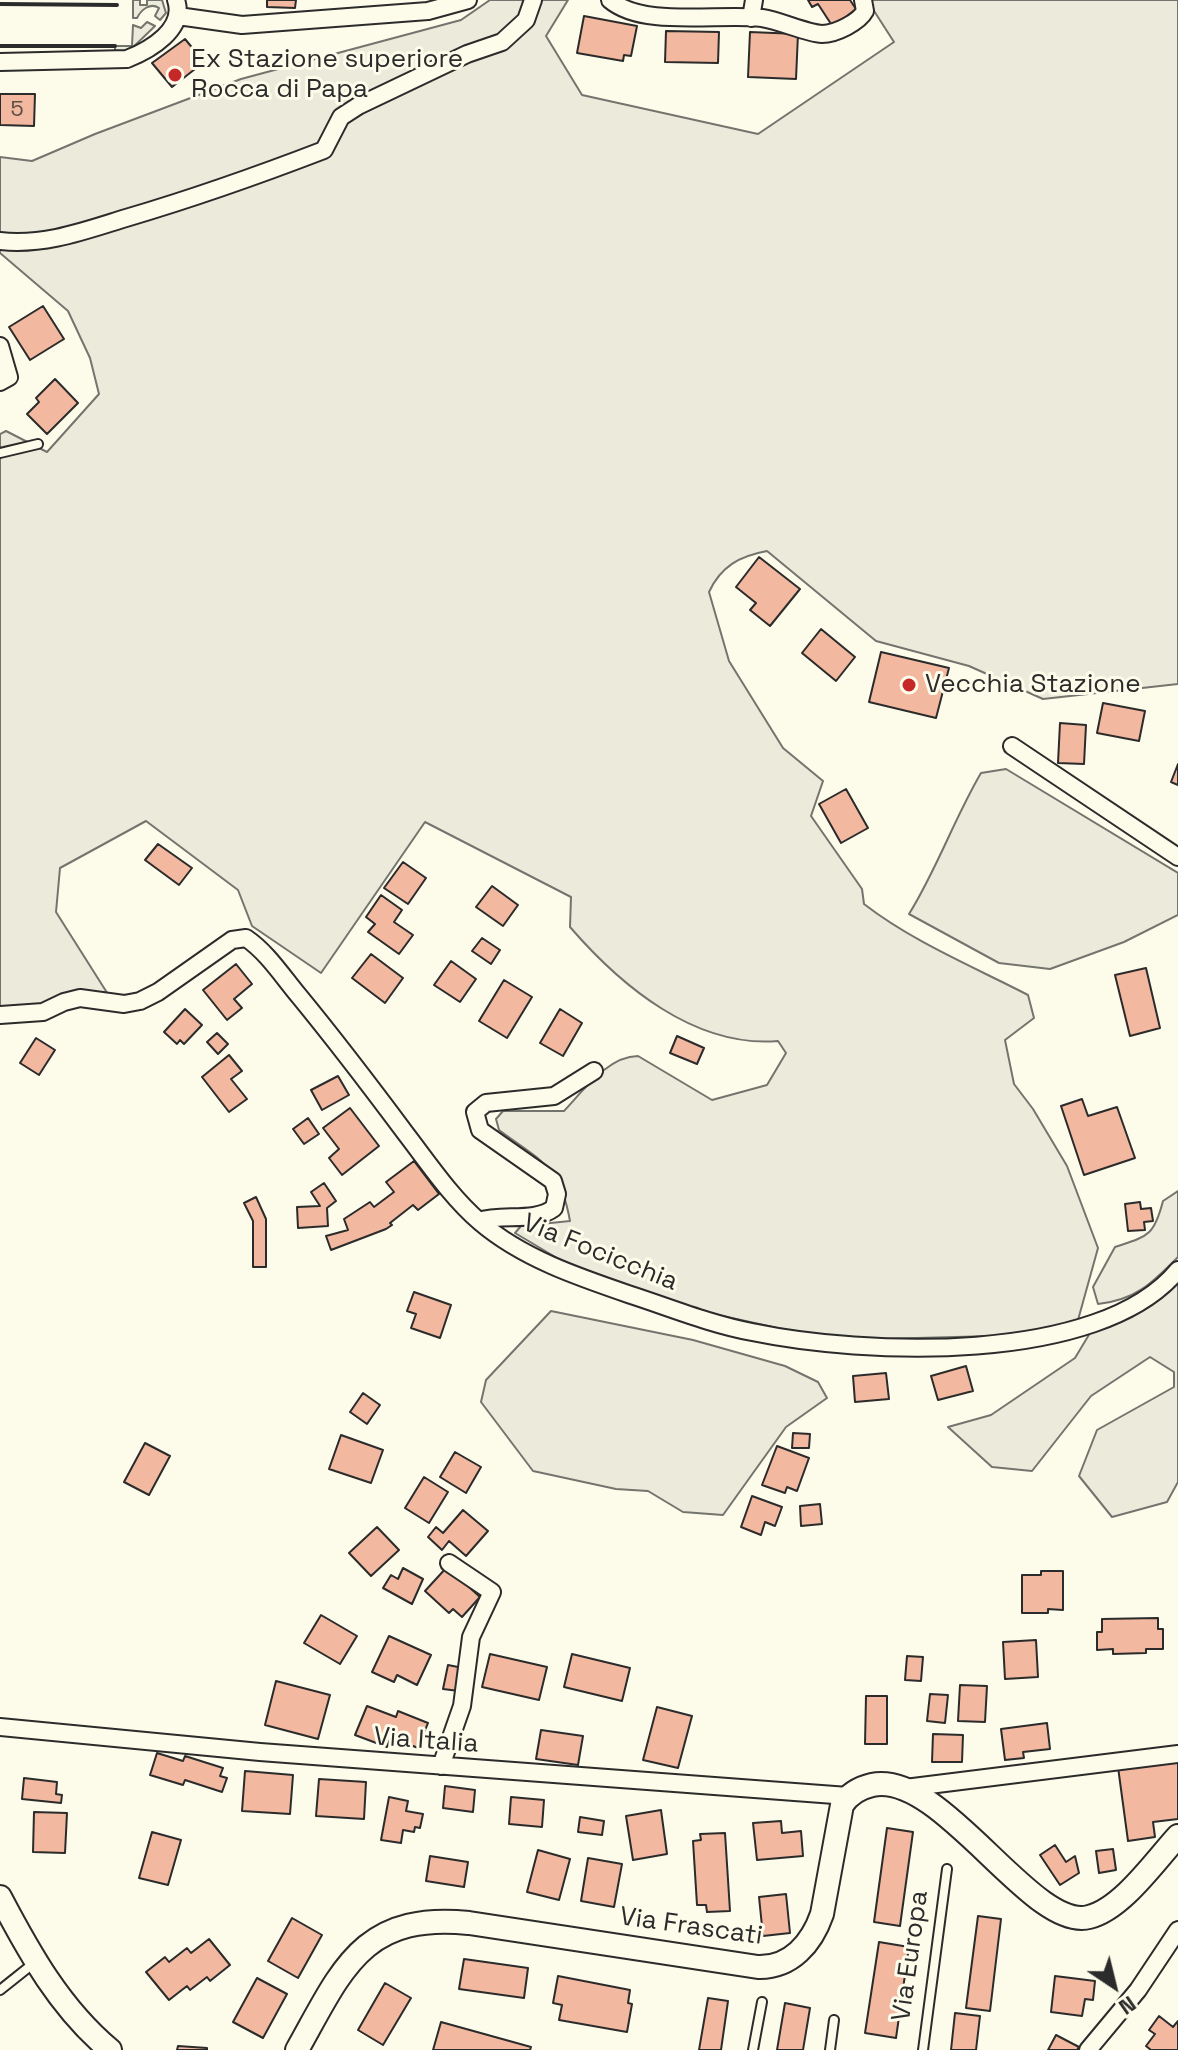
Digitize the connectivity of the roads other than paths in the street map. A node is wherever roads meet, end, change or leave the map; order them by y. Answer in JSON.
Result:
{"nodes":[{"id":1,"x":468,"y":0,"type":"edge"},
{"id":2,"x":533,"y":0,"type":"edge"},
{"id":3,"x":610,"y":0,"type":"edge"},
{"id":4,"x":754,"y":0,"type":"edge"},
{"id":5,"x":863,"y":0,"type":"edge"},
{"id":6,"x":178,"y":4,"type":"edge"},
{"id":7,"x":751,"y":18,"type":"junction"},
{"id":8,"x":0,"y":62,"type":"edge"},
{"id":9,"x":0,"y":241,"type":"edge"},
{"id":10,"x":0,"y":346,"type":"edge"},
{"id":11,"x":0,"y":383,"type":"edge"},
{"id":12,"x":38,"y":444,"type":"dead end"},
{"id":13,"x":0,"y":453,"type":"edge"},
{"id":14,"x":1012,"y":746,"type":"dead end"},
{"id":15,"x":1178,"y":857,"type":"edge"},
{"id":16,"x":0,"y":1015,"type":"edge"},
{"id":17,"x":594,"y":1071,"type":"dead end"},
{"id":18,"x":479,"y":1221,"type":"junction"},
{"id":19,"x":1178,"y":1270,"type":"edge"},
{"id":20,"x":449,"y":1563,"type":"dead end"},
{"id":21,"x":0,"y":1727,"type":"edge"},
{"id":22,"x":1178,"y":1754,"type":"edge"},
{"id":23,"x":441,"y":1766,"type":"junction"},
{"id":24,"x":905,"y":1788,"type":"junction"},
{"id":25,"x":848,"y":1796,"type":"junction"},
{"id":26,"x":1178,"y":1836,"type":"edge"},
{"id":27,"x":947,"y":1869,"type":"dead end"},
{"id":28,"x":0,"y":1897,"type":"edge"},
{"id":29,"x":1178,"y":1930,"type":"edge"},
{"id":30,"x":35,"y":1962,"type":"junction"},
{"id":31,"x":0,"y":1990,"type":"edge"},
{"id":32,"x":762,"y":2002,"type":"dead end"},
{"id":33,"x":834,"y":2020,"type":"dead end"},
{"id":34,"x":110,"y":2050,"type":"edge"},
{"id":35,"x":297,"y":2050,"type":"edge"},
{"id":36,"x":753,"y":2050,"type":"edge"},
{"id":37,"x":830,"y":2050,"type":"edge"},
{"id":38,"x":923,"y":2050,"type":"edge"},
{"id":39,"x":1088,"y":2050,"type":"edge"}],
"edges":[{"from":1,"to":6,"type":"street"},
{"from":2,"to":9,"type":"street"},
{"from":3,"to":7,"type":"street"},
{"from":4,"to":7,"type":"street"},
{"from":5,"to":7,"type":"street"},
{"from":6,"to":8,"type":"street"},
{"from":10,"to":11,"type":"street"},
{"from":12,"to":13,"type":"lane"},
{"from":14,"to":15,"type":"street"},
{"from":16,"to":18,"type":"street","name":"Via Focicchia"},
{"from":17,"to":18,"type":"street"},
{"from":18,"to":19,"type":"street","name":"Via Focicchia"},
{"from":20,"to":23,"type":"street"},
{"from":21,"to":23,"type":"street","name":"Via Italia"},
{"from":22,"to":24,"type":"street"},
{"from":23,"to":25,"type":"street","name":"Via Italia"},
{"from":24,"to":25,"type":"main road"},
{"from":24,"to":26,"type":"main road"},
{"from":25,"to":35,"type":"main road","name":"Via Frascati"},
{"from":27,"to":38,"type":"lane","name":"Via Europa"},
{"from":28,"to":30,"type":"main road"},
{"from":29,"to":39,"type":"street"},
{"from":30,"to":31,"type":"lane"},
{"from":30,"to":34,"type":"main road"},
{"from":32,"to":36,"type":"lane"},
{"from":33,"to":37,"type":"lane"}]}
